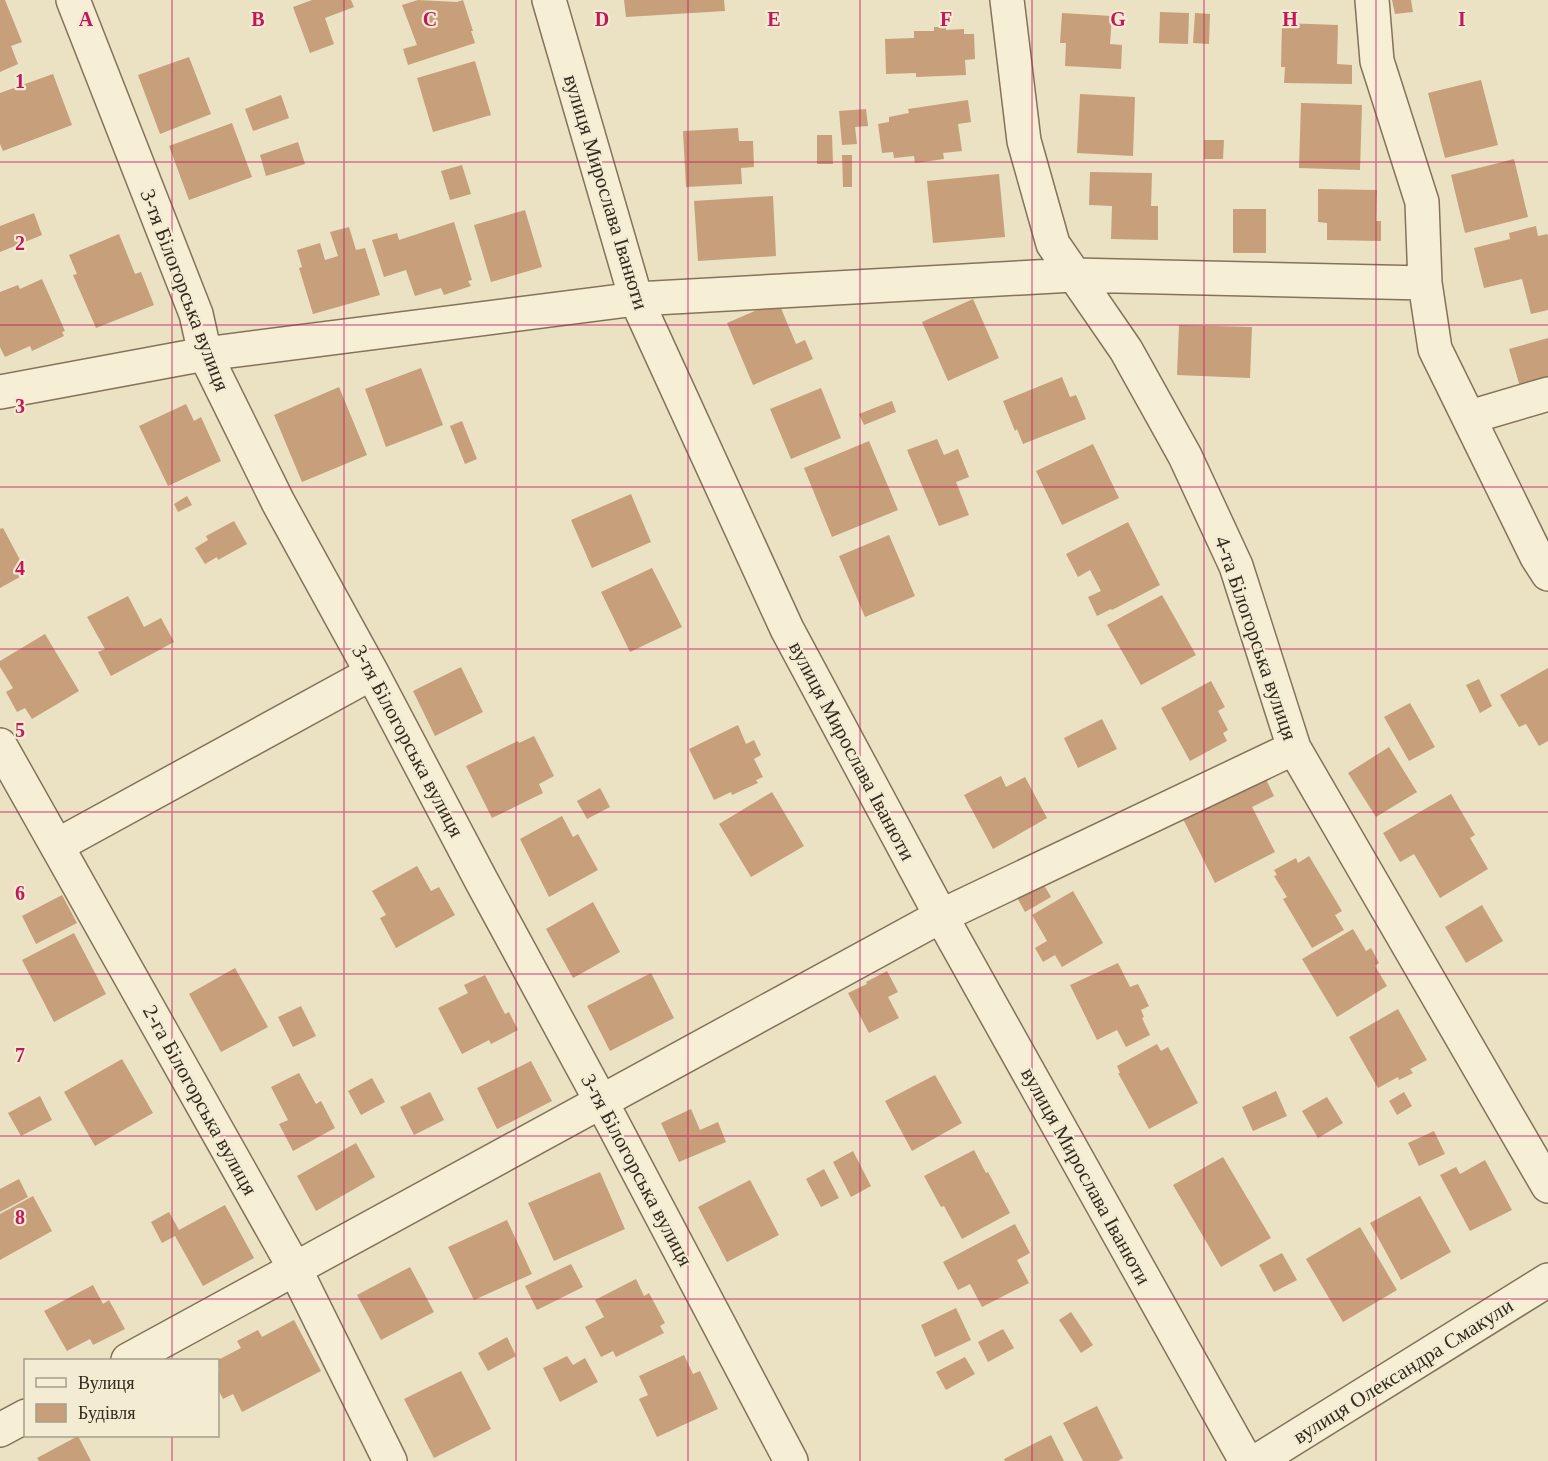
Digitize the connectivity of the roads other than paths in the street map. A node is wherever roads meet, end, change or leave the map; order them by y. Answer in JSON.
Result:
{"nodes":[{"id":1,"x":72,"y":0,"type":"edge"},
{"id":2,"x":549,"y":0,"type":"edge"},
{"id":3,"x":1007,"y":0,"type":"edge"},
{"id":4,"x":1372,"y":0,"type":"edge"},
{"id":5,"x":1073,"y":275,"type":"junction"},
{"id":6,"x":1425,"y":284,"type":"junction"},
{"id":7,"x":636,"y":299,"type":"junction"},
{"id":8,"x":205,"y":354,"type":"junction"},
{"id":9,"x":0,"y":392,"type":"edge"},
{"id":10,"x":1548,"y":394,"type":"edge"},
{"id":11,"x":1470,"y":417,"type":"junction"},
{"id":12,"x":1548,"y":574,"type":"edge"},
{"id":13,"x":372,"y":673,"type":"junction"},
{"id":14,"x":0,"y":745,"type":"edge"},
{"id":15,"x":1294,"y":748,"type":"junction"},
{"id":16,"x":57,"y":845,"type":"junction"},
{"id":17,"x":941,"y":916,"type":"junction"},
{"id":18,"x":602,"y":1102,"type":"junction"},
{"id":19,"x":1548,"y":1186,"type":"edge"},
{"id":20,"x":295,"y":1269,"type":"junction"},
{"id":21,"x":1548,"y":1280,"type":"edge"},
{"id":22,"x":130,"y":1359,"type":"edge"},
{"id":23,"x":24,"y":1417,"type":"edge"},
{"id":24,"x":0,"y":1430,"type":"edge"},
{"id":25,"x":390,"y":1461,"type":"edge"},
{"id":26,"x":791,"y":1461,"type":"edge"},
{"id":27,"x":1246,"y":1461,"type":"edge"},
{"id":28,"x":1257,"y":1461,"type":"edge"}],
"edges":[{"from":1,"to":8,"type":"street","name":"3-тя Білогорська вулиця"},
{"from":2,"to":7,"type":"street","name":"вулиця Мирослава Іванюти"},
{"from":3,"to":5,"type":"street","name":"4-та Білогорська вулиця"},
{"from":4,"to":6,"type":"street"},
{"from":5,"to":6,"type":"street"},
{"from":5,"to":7,"type":"street"},
{"from":5,"to":15,"type":"street","name":"4-та Білогорська вулиця"},
{"from":6,"to":11,"type":"street"},
{"from":7,"to":8,"type":"street"},
{"from":7,"to":17,"type":"street","name":"вулиця Мирослава Іванюти"},
{"from":8,"to":9,"type":"street"},
{"from":8,"to":13,"type":"street","name":"3-тя Білогорська вулиця"},
{"from":10,"to":11,"type":"street"},
{"from":11,"to":12,"type":"street"},
{"from":13,"to":16,"type":"street"},
{"from":13,"to":18,"type":"street","name":"3-тя Білогорська вулиця"},
{"from":14,"to":16,"type":"street","name":"2-га Білогорська вулиця"},
{"from":15,"to":17,"type":"street"},
{"from":15,"to":19,"type":"street","name":"4-та Білогорська вулиця"},
{"from":16,"to":20,"type":"street","name":"2-га Білогорська вулиця"},
{"from":17,"to":18,"type":"street"},
{"from":17,"to":27,"type":"street","name":"вулиця Мирослава Іванюти"},
{"from":18,"to":20,"type":"street"},
{"from":18,"to":26,"type":"street","name":"3-тя Білогорська вулиця"},
{"from":20,"to":22,"type":"street"},
{"from":20,"to":25,"type":"street","name":"2-га Білогорська вулиця"},
{"from":21,"to":28,"type":"street","name":"вулиця Олександра Смакули"},
{"from":23,"to":24,"type":"street"}]}
